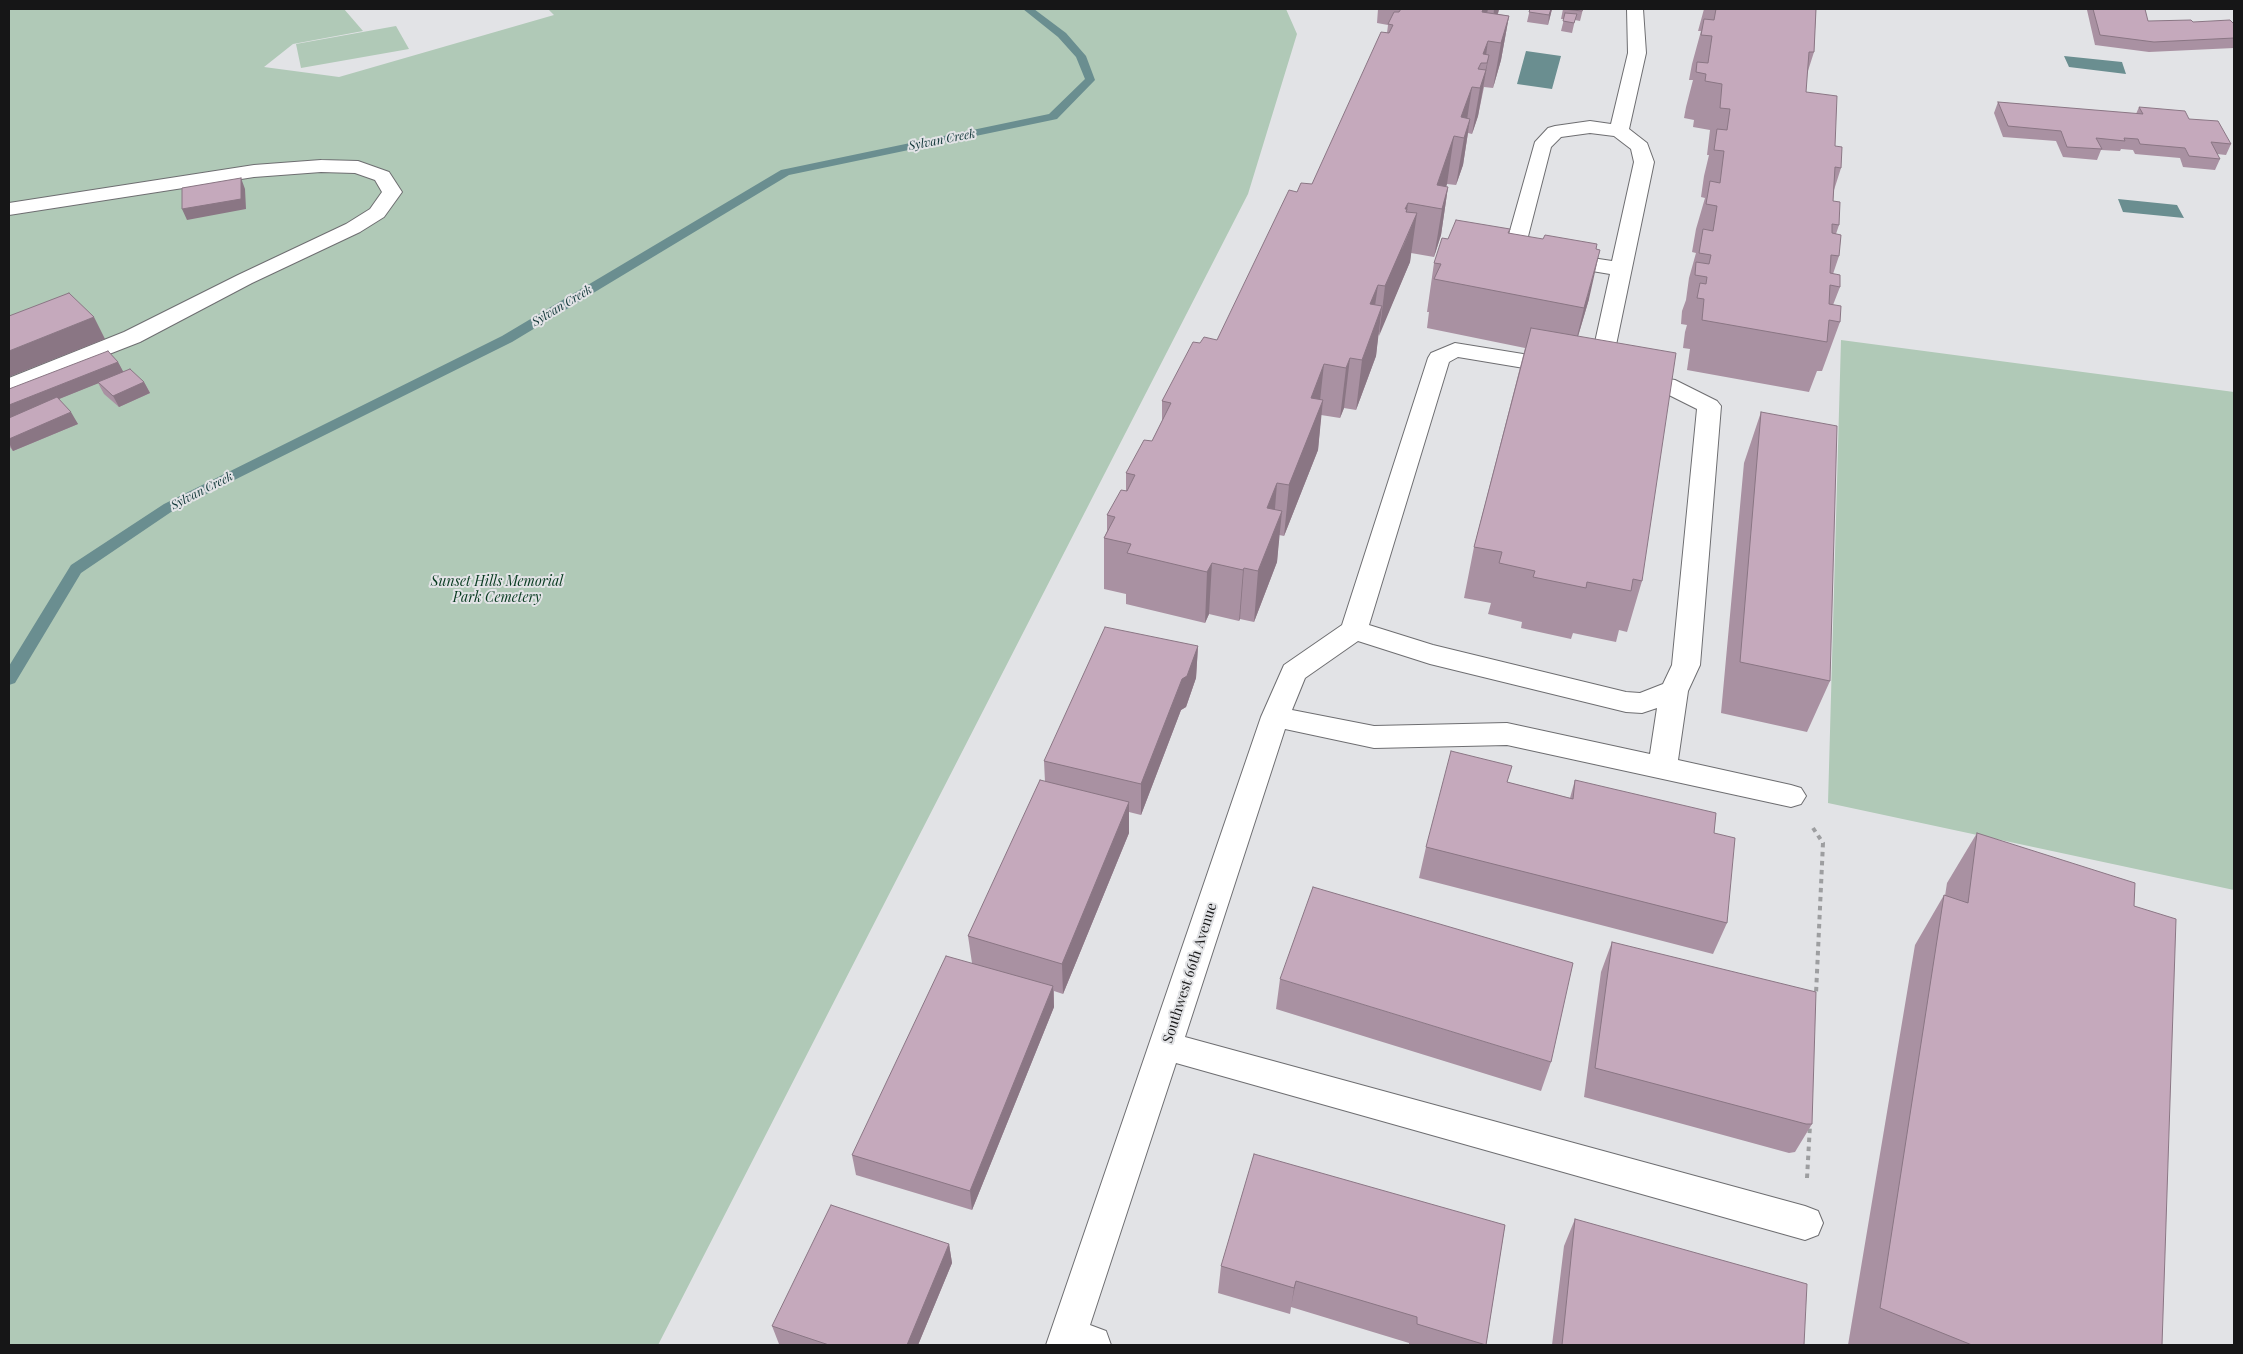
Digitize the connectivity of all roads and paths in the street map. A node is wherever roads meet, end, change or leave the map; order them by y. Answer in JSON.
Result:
{"nodes":[{"id":1,"x":1635,"y":9,"type":"edge"},
{"id":2,"x":1618,"y":131,"type":"junction"},
{"id":3,"x":9,"y":209,"type":"edge"},
{"id":4,"x":1622,"y":269,"type":"junction"},
{"id":5,"x":1600,"y":374,"type":"junction"},
{"id":6,"x":9,"y":386,"type":"edge"},
{"id":7,"x":1354,"y":630,"type":"junction"},
{"id":8,"x":1674,"y":691,"type":"junction"},
{"id":9,"x":1275,"y":717,"type":"junction"},
{"id":10,"x":1662,"y":768,"type":"junction"},
{"id":11,"x":1792,"y":796,"type":"joint"},
{"id":12,"x":1815,"y":997,"type":"edge"},
{"id":13,"x":1166,"y":1046,"type":"junction"},
{"id":14,"x":1810,"y":1115,"type":"edge"},
{"id":15,"x":1805,"y":1223,"type":"joint"},
{"id":16,"x":1075,"y":1343,"type":"edge"}],
"edges":[{"from":1,"to":2,"type":"street"},
{"from":2,"to":4,"type":"street"},
{"from":2,"to":4,"type":"street"},
{"from":3,"to":6,"type":"street"},
{"from":4,"to":5,"type":"street"},
{"from":5,"to":7,"type":"street"},
{"from":5,"to":8,"type":"street"},
{"from":7,"to":8,"type":"street"},
{"from":7,"to":9,"type":"street","name":"Southwest 66th Avenue"},
{"from":8,"to":10,"type":"street"},
{"from":9,"to":10,"type":"street"},
{"from":9,"to":13,"type":"street","name":"Southwest 66th Avenue"},
{"from":10,"to":11,"type":"street"},
{"from":11,"to":12,"type":"path"},
{"from":13,"to":15,"type":"street"},
{"from":13,"to":16,"type":"street","name":"Southwest 66th Avenue"},
{"from":14,"to":15,"type":"path"}]}
